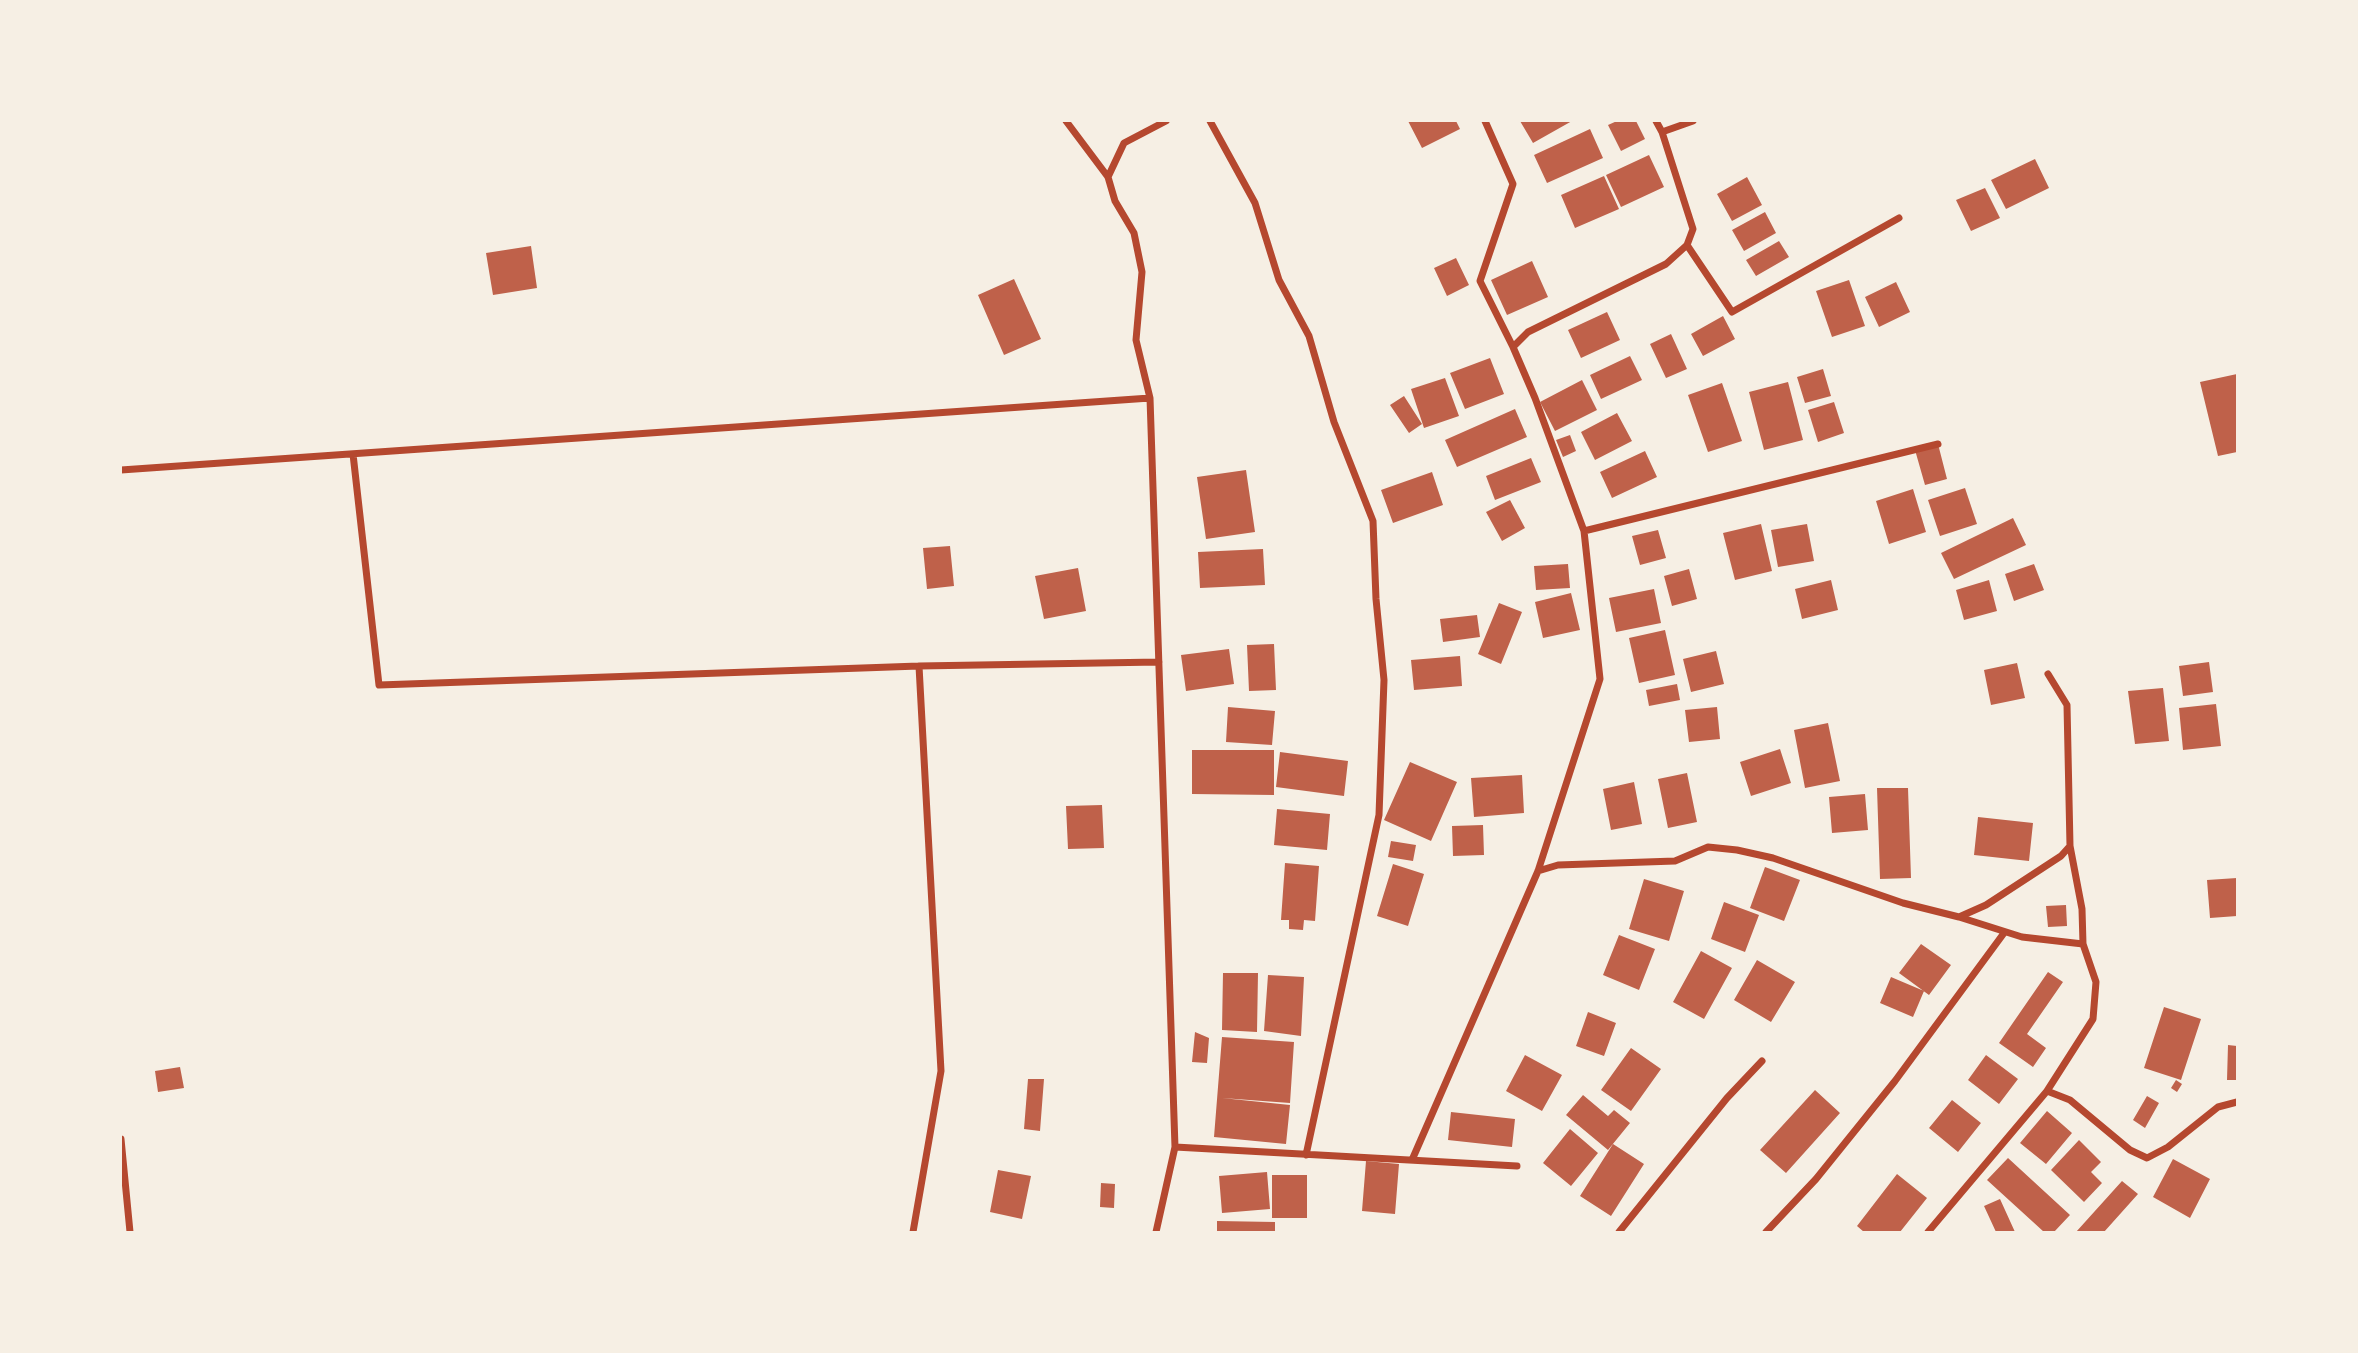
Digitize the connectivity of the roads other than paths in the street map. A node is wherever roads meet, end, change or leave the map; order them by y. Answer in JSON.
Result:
{"nodes":[{"id":1,"x":1066,"y":121,"type":"edge"},
{"id":2,"x":1166,"y":121,"type":"edge"},
{"id":3,"x":1210,"y":121,"type":"edge"},
{"id":4,"x":1485,"y":121,"type":"edge"},
{"id":5,"x":1656,"y":121,"type":"edge"},
{"id":6,"x":1693,"y":121,"type":"edge"},
{"id":7,"x":1662,"y":132,"type":"junction"},
{"id":8,"x":1108,"y":177,"type":"junction"},
{"id":9,"x":1899,"y":218,"type":"dead end"},
{"id":10,"x":1688,"y":245,"type":"junction"},
{"id":11,"x":1513,"y":347,"type":"junction"},
{"id":12,"x":1150,"y":398,"type":"junction"},
{"id":13,"x":1938,"y":444,"type":"dead end"},
{"id":14,"x":353,"y":454,"type":"junction"},
{"id":15,"x":121,"y":470,"type":"edge"},
{"id":16,"x":1584,"y":531,"type":"junction"},
{"id":17,"x":1158,"y":662,"type":"junction"},
{"id":18,"x":919,"y":666,"type":"junction"},
{"id":19,"x":2048,"y":674,"type":"dead end"},
{"id":20,"x":2070,"y":846,"type":"junction"},
{"id":21,"x":1538,"y":872,"type":"junction"},
{"id":22,"x":1959,"y":917,"type":"junction"},
{"id":23,"x":2004,"y":933,"type":"junction"},
{"id":24,"x":2083,"y":944,"type":"junction"},
{"id":25,"x":1762,"y":1061,"type":"dead end"},
{"id":26,"x":2047,"y":1091,"type":"junction"},
{"id":27,"x":2237,"y":1102,"type":"edge"},
{"id":28,"x":121,"y":1139,"type":"edge"},
{"id":29,"x":1175,"y":1147,"type":"junction"},
{"id":30,"x":1306,"y":1155,"type":"junction"},
{"id":31,"x":1412,"y":1160,"type":"junction"},
{"id":32,"x":1517,"y":1166,"type":"dead end"},
{"id":33,"x":130,"y":1232,"type":"edge"},
{"id":34,"x":913,"y":1232,"type":"edge"},
{"id":35,"x":1156,"y":1232,"type":"edge"},
{"id":36,"x":1619,"y":1232,"type":"edge"},
{"id":37,"x":1766,"y":1232,"type":"edge"},
{"id":38,"x":1928,"y":1232,"type":"edge"}],
"edges":[{"from":1,"to":8,"type":"street"},
{"from":2,"to":8,"type":"street"},
{"from":3,"to":30,"type":"street"},
{"from":4,"to":11,"type":"street"},
{"from":5,"to":7,"type":"street"},
{"from":6,"to":7,"type":"street"},
{"from":7,"to":10,"type":"street"},
{"from":8,"to":12,"type":"street"},
{"from":9,"to":10,"type":"street"},
{"from":10,"to":11,"type":"street"},
{"from":11,"to":16,"type":"street"},
{"from":12,"to":14,"type":"street"},
{"from":12,"to":17,"type":"street"},
{"from":13,"to":16,"type":"street"},
{"from":14,"to":15,"type":"street"},
{"from":14,"to":18,"type":"street"},
{"from":16,"to":21,"type":"street"},
{"from":17,"to":18,"type":"street"},
{"from":17,"to":29,"type":"street"},
{"from":18,"to":34,"type":"street"},
{"from":19,"to":20,"type":"street"},
{"from":20,"to":22,"type":"street"},
{"from":20,"to":24,"type":"street"},
{"from":21,"to":22,"type":"street"},
{"from":21,"to":31,"type":"street"},
{"from":22,"to":23,"type":"street"},
{"from":23,"to":24,"type":"street"},
{"from":23,"to":37,"type":"street"},
{"from":24,"to":26,"type":"street"},
{"from":25,"to":36,"type":"street"},
{"from":26,"to":27,"type":"street"},
{"from":26,"to":38,"type":"street"},
{"from":28,"to":33,"type":"street"},
{"from":29,"to":30,"type":"street"},
{"from":29,"to":35,"type":"street"},
{"from":30,"to":31,"type":"street"},
{"from":31,"to":32,"type":"street"}]}
